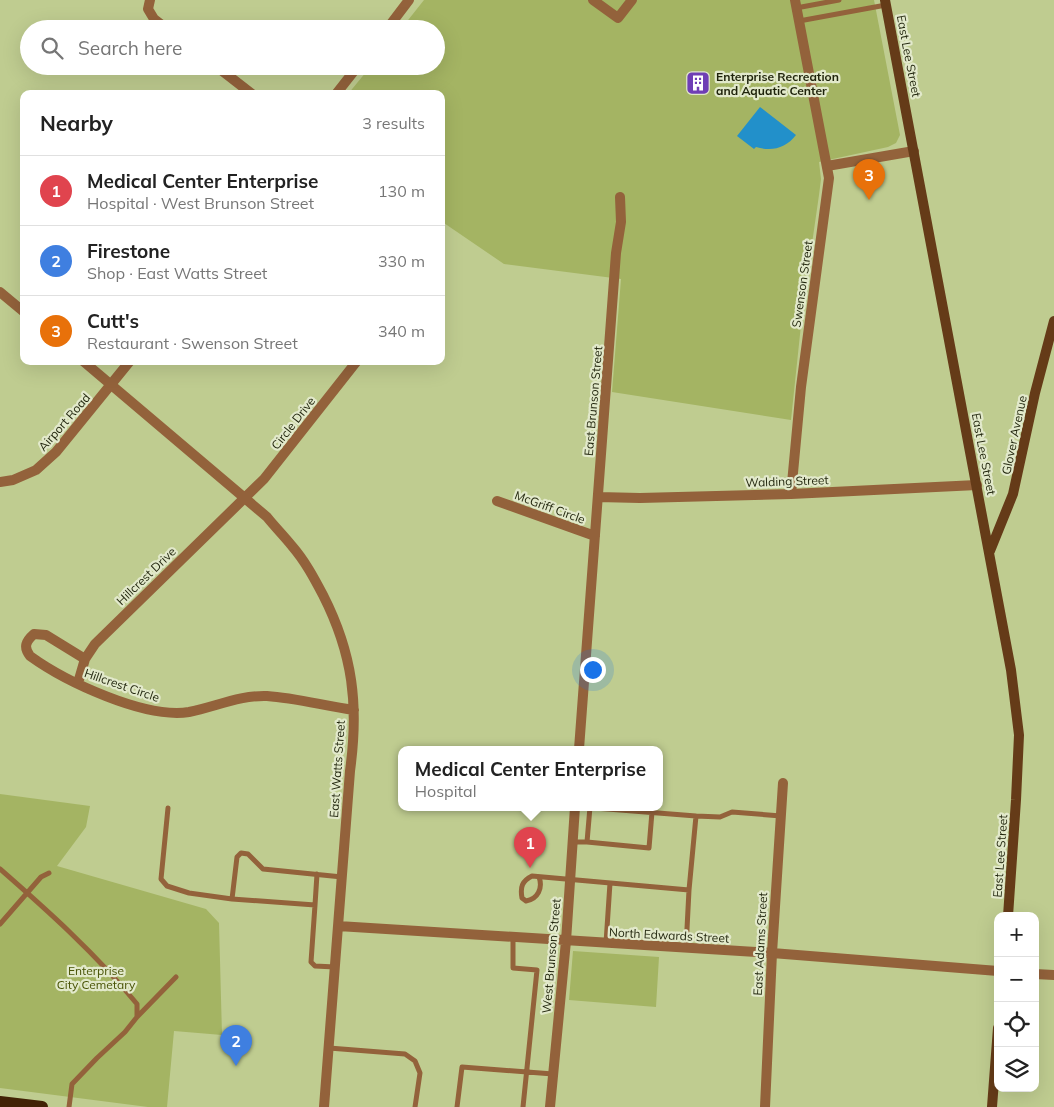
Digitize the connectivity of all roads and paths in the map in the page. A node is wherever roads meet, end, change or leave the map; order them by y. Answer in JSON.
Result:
{"nodes":[{"id":1,"x":150,"y":0,"type":"edge"},
{"id":2,"x":409,"y":0,"type":"edge"},
{"id":3,"x":593,"y":0,"type":"edge"},
{"id":4,"x":632,"y":0,"type":"edge"},
{"id":5,"x":839,"y":0,"type":"edge"},
{"id":6,"x":886,"y":3,"type":"edge"},
{"id":7,"x":796,"y":4,"type":"edge"},
{"id":8,"x":155,"y":20,"type":"edge"},
{"id":9,"x":394,"y":20,"type":"edge"},
{"id":10,"x":799,"y":21,"type":"junction"},
{"id":11,"x":228,"y":75,"type":"edge"},
{"id":12,"x":351,"y":75,"type":"edge"},
{"id":13,"x":247,"y":90,"type":"edge"},
{"id":14,"x":339,"y":90,"type":"edge"},
{"id":15,"x":914,"y":151,"type":"junction"},
{"id":16,"x":827,"y":166,"type":"junction"},
{"id":17,"x":620,"y":197,"type":"dead end"},
{"id":18,"x":0,"y":292,"type":"edge"},
{"id":19,"x":20,"y":309,"type":"edge"},
{"id":20,"x":1054,"y":321,"type":"edge"},
{"id":21,"x":88,"y":365,"type":"edge"},
{"id":22,"x":127,"y":365,"type":"edge"},
{"id":23,"x":354,"y":365,"type":"edge"},
{"id":24,"x":112,"y":385,"type":"junction"},
{"id":25,"x":2,"y":482,"type":"edge"},
{"id":26,"x":977,"y":485,"type":"junction"},
{"id":27,"x":791,"y":494,"type":"junction"},
{"id":28,"x":246,"y":497,"type":"junction"},
{"id":29,"x":598,"y":497,"type":"junction"},
{"id":30,"x":497,"y":501,"type":"dead end"},
{"id":31,"x":595,"y":536,"type":"junction"},
{"id":32,"x":990,"y":552,"type":"junction"},
{"id":33,"x":85,"y":658,"type":"junction"},
{"id":34,"x":78,"y":683,"type":"junction"},
{"id":35,"x":354,"y":710,"type":"junction"},
{"id":36,"x":579,"y":746,"type":"edge"},
{"id":37,"x":783,"y":784,"type":"dead end"},
{"id":38,"x":168,"y":808,"type":"dead end"},
{"id":39,"x":575,"y":811,"type":"edge"},
{"id":40,"x":590,"y":811,"type":"edge"},
{"id":41,"x":640,"y":811,"type":"edge"},
{"id":42,"x":652,"y":812,"type":"junction"},
{"id":43,"x":696,"y":816,"type":"junction"},
{"id":44,"x":781,"y":816,"type":"junction"},
{"id":45,"x":573,"y":842,"type":"junction"},
{"id":46,"x":587,"y":842,"type":"junction"},
{"id":47,"x":0,"y":869,"type":"edge"},
{"id":48,"x":49,"y":874,"type":"dead end"},
{"id":49,"x":317,"y":874,"type":"junction"},
{"id":50,"x":342,"y":877,"type":"junction"},
{"id":51,"x":539,"y":877,"type":"junction"},
{"id":52,"x":570,"y":879,"type":"junction"},
{"id":53,"x":610,"y":883,"type":"junction"},
{"id":54,"x":689,"y":890,"type":"junction"},
{"id":55,"x":27,"y":892,"type":"junction"},
{"id":56,"x":232,"y":899,"type":"junction"},
{"id":57,"x":315,"y":905,"type":"junction"},
{"id":58,"x":1008,"y":912,"type":"edge"},
{"id":59,"x":0,"y":924,"type":"edge"},
{"id":60,"x":338,"y":926,"type":"junction"},
{"id":61,"x":513,"y":938,"type":"junction"},
{"id":62,"x":566,"y":941,"type":"junction"},
{"id":63,"x":606,"y":944,"type":"junction"},
{"id":64,"x":686,"y":948,"type":"junction"},
{"id":65,"x":772,"y":953,"type":"junction"},
{"id":66,"x":335,"y":968,"type":"junction"},
{"id":67,"x":994,"y":971,"type":"edge"},
{"id":68,"x":1039,"y":974,"type":"edge"},
{"id":69,"x":1054,"y":975,"type":"edge"},
{"id":70,"x":176,"y":977,"type":"dead end"},
{"id":71,"x":136,"y":1017,"type":"junction"},
{"id":72,"x":997,"y":1047,"type":"edge"},
{"id":73,"x":329,"y":1048,"type":"junction"},
{"id":74,"x":527,"y":1072,"type":"junction"},
{"id":75,"x":553,"y":1074,"type":"junction"},
{"id":76,"x":0,"y":1102,"type":"edge"},
{"id":77,"x":42,"y":1107,"type":"edge"},
{"id":78,"x":69,"y":1107,"type":"edge"},
{"id":79,"x":324,"y":1107,"type":"edge"},
{"id":80,"x":414,"y":1107,"type":"edge"},
{"id":81,"x":457,"y":1107,"type":"edge"},
{"id":82,"x":523,"y":1107,"type":"edge"},
{"id":83,"x":550,"y":1107,"type":"edge"},
{"id":84,"x":765,"y":1107,"type":"edge"},
{"id":85,"x":992,"y":1107,"type":"edge"}],
"edges":[{"from":1,"to":8,"type":"street"},
{"from":2,"to":9,"type":"street"},
{"from":3,"to":4,"type":"street"},
{"from":5,"to":7,"type":"lane"},
{"from":6,"to":10,"type":"lane"},
{"from":6,"to":15,"type":"main road","name":"East Lee Street"},
{"from":7,"to":10,"type":"street","name":"Swenson Street"},
{"from":10,"to":16,"type":"street","name":"Swenson Street"},
{"from":11,"to":13,"type":"street"},
{"from":12,"to":14,"type":"street"},
{"from":15,"to":16,"type":"street"},
{"from":15,"to":26,"type":"main road","name":"East Lee Street"},
{"from":16,"to":27,"type":"street","name":"Swenson Street"},
{"from":17,"to":29,"type":"street","name":"East Brunson Street"},
{"from":18,"to":19,"type":"street"},
{"from":20,"to":32,"type":"main road","name":"Glover Avenue"},
{"from":21,"to":24,"type":"street","name":"East Watts Street"},
{"from":22,"to":24,"type":"street","name":"Airport Road"},
{"from":23,"to":28,"type":"street","name":"Circle Drive"},
{"from":24,"to":25,"type":"street","name":"Airport Road"},
{"from":24,"to":28,"type":"street","name":"East Watts Street"},
{"from":26,"to":27,"type":"street","name":"Walding Street"},
{"from":26,"to":32,"type":"main road","name":"East Lee Street"},
{"from":27,"to":29,"type":"street","name":"Walding Street"},
{"from":28,"to":33,"type":"street","name":"Hillcrest Drive"},
{"from":28,"to":35,"type":"street","name":"East Watts Street"},
{"from":29,"to":31,"type":"street","name":"East Brunson Street"},
{"from":30,"to":31,"type":"street","name":"McGriff Circle"},
{"from":31,"to":36,"type":"street","name":"East Brunson Street"},
{"from":32,"to":58,"type":"main road","name":"East Lee Street"},
{"from":33,"to":34,"type":"street","name":"Hillcrest Drive"},
{"from":33,"to":34,"type":"street","name":"Hillcrest Circle"},
{"from":34,"to":35,"type":"street","name":"Hillcrest Circle"},
{"from":35,"to":50,"type":"street","name":"East Watts Street"},
{"from":37,"to":44,"type":"street","name":"East Adams Street"},
{"from":38,"to":56,"type":"lane"},
{"from":39,"to":45,"type":"street","name":"West Brunson Street"},
{"from":40,"to":46,"type":"lane"},
{"from":41,"to":42,"type":"lane"},
{"from":42,"to":43,"type":"lane"},
{"from":42,"to":46,"type":"lane"},
{"from":43,"to":44,"type":"lane"},
{"from":43,"to":54,"type":"lane"},
{"from":44,"to":65,"type":"street","name":"East Adams Street"},
{"from":45,"to":46,"type":"lane"},
{"from":45,"to":52,"type":"street","name":"West Brunson Street"},
{"from":47,"to":55,"type":"lane"},
{"from":48,"to":55,"type":"lane"},
{"from":49,"to":50,"type":"lane"},
{"from":49,"to":56,"type":"lane"},
{"from":49,"to":57,"type":"lane"},
{"from":50,"to":60,"type":"street","name":"East Watts Street"},
{"from":51,"to":51,"type":"lane"},
{"from":51,"to":52,"type":"lane"},
{"from":52,"to":53,"type":"lane"},
{"from":52,"to":62,"type":"street","name":"West Brunson Street"},
{"from":53,"to":54,"type":"lane"},
{"from":53,"to":63,"type":"lane"},
{"from":54,"to":64,"type":"lane"},
{"from":55,"to":59,"type":"lane"},
{"from":55,"to":71,"type":"lane"},
{"from":56,"to":57,"type":"lane"},
{"from":57,"to":66,"type":"lane"},
{"from":60,"to":61,"type":"street","name":"North Edwards Street"},
{"from":60,"to":66,"type":"street","name":"East Watts Street"},
{"from":61,"to":62,"type":"street","name":"North Edwards Street"},
{"from":61,"to":74,"type":"lane"},
{"from":62,"to":63,"type":"street","name":"North Edwards Street"},
{"from":62,"to":75,"type":"street","name":"West Brunson Street"},
{"from":63,"to":64,"type":"street","name":"North Edwards Street"},
{"from":64,"to":65,"type":"street","name":"North Edwards Street"},
{"from":65,"to":67,"type":"street","name":"North Edwards Street"},
{"from":65,"to":84,"type":"street","name":"East Adams Street"},
{"from":66,"to":73,"type":"street","name":"East Watts Street"},
{"from":68,"to":69,"type":"street"},
{"from":70,"to":71,"type":"lane"},
{"from":71,"to":78,"type":"lane"},
{"from":72,"to":85,"type":"main road"},
{"from":73,"to":79,"type":"street","name":"East Watts Street"},
{"from":73,"to":80,"type":"lane"},
{"from":74,"to":75,"type":"lane"},
{"from":74,"to":81,"type":"lane"},
{"from":74,"to":82,"type":"lane"},
{"from":75,"to":83,"type":"street","name":"West Brunson Street"},
{"from":76,"to":77,"type":"main road"}]}
